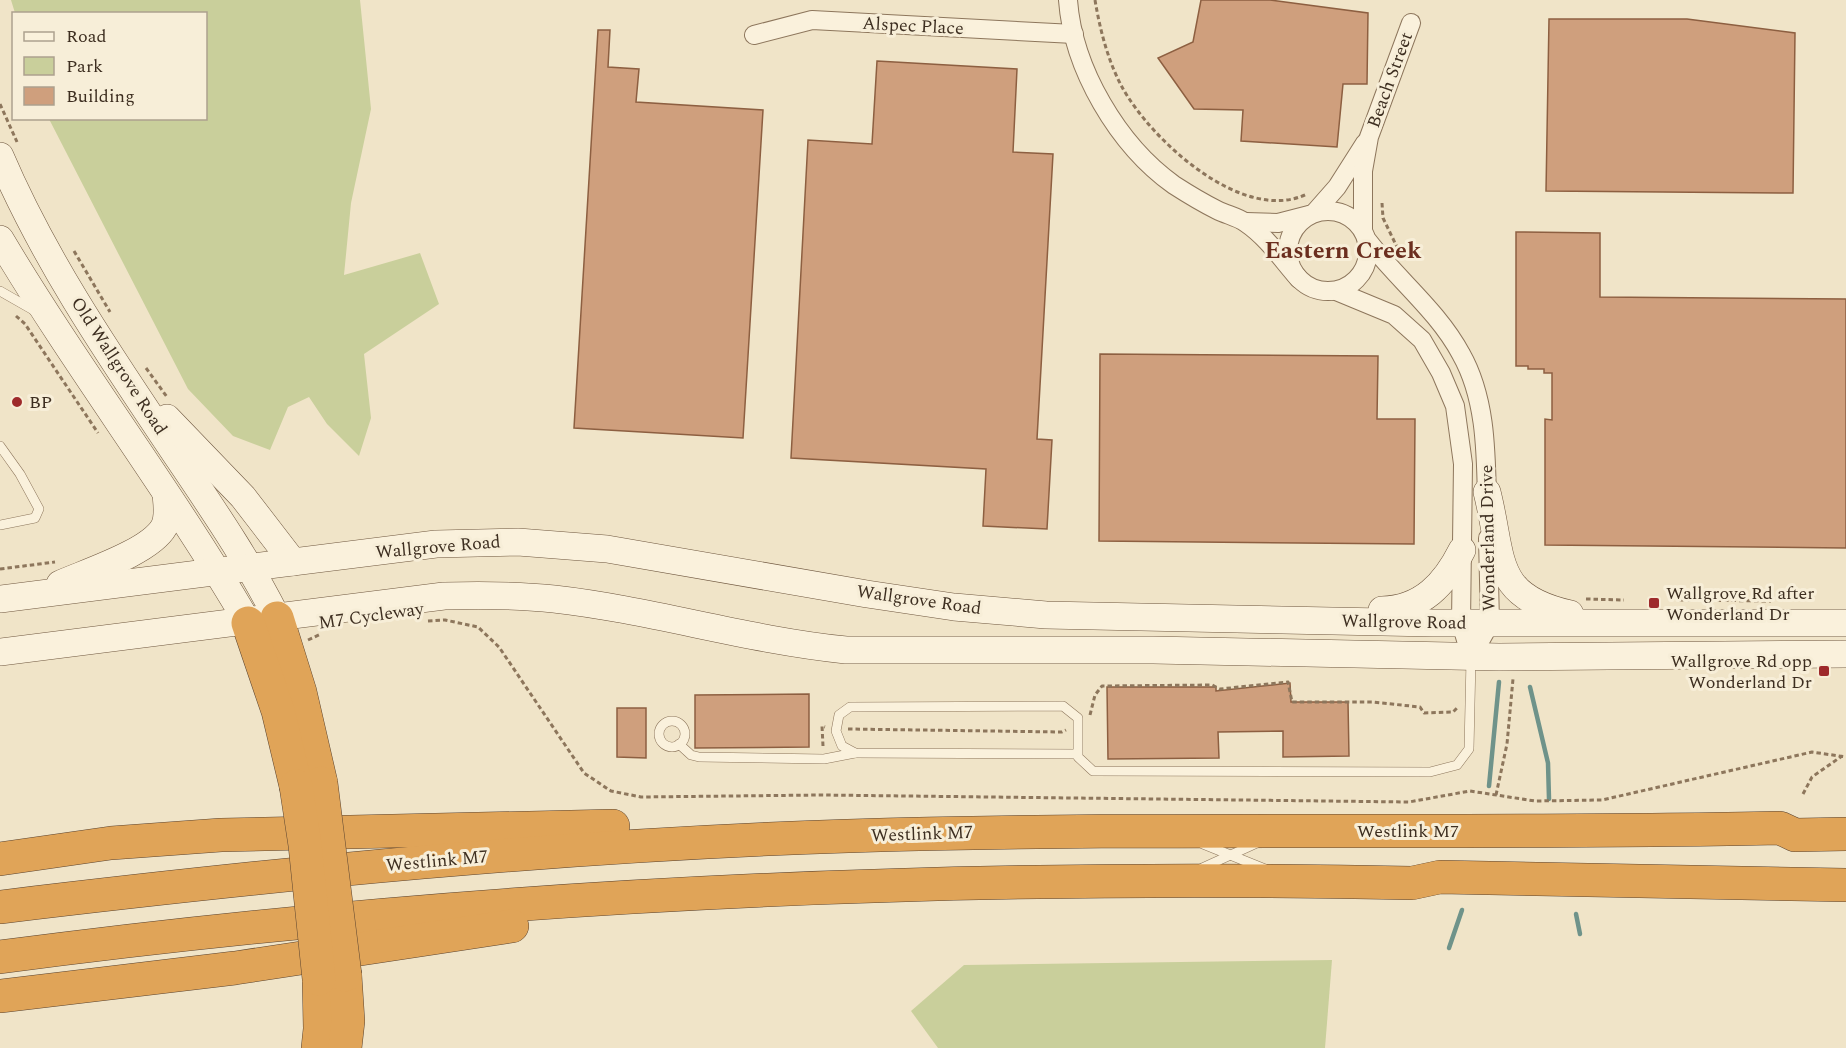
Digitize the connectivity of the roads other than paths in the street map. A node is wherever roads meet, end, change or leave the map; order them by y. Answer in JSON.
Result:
{"nodes":[{"id":1,"x":1068,"y":0,"type":"edge"},
{"id":2,"x":1411,"y":23,"type":"dead end"},
{"id":3,"x":1074,"y":34,"type":"junction"},
{"id":4,"x":754,"y":35,"type":"dead end"},
{"id":5,"x":1369,"y":137,"type":"junction"},
{"id":6,"x":11,"y":154,"type":"edge"},
{"id":7,"x":1312,"y":214,"type":"junction"},
{"id":8,"x":1245,"y":222,"type":"junction"},
{"id":9,"x":1366,"y":236,"type":"junction"},
{"id":10,"x":0,"y":238,"type":"edge"},
{"id":11,"x":1299,"y":279,"type":"junction"},
{"id":12,"x":0,"y":291,"type":"edge"},
{"id":13,"x":1336,"y":291,"type":"junction"},
{"id":14,"x":47,"y":318,"type":"junction"},
{"id":15,"x":128,"y":362,"type":"junction"},
{"id":16,"x":0,"y":446,"type":"edge"},
{"id":17,"x":1486,"y":492,"type":"junction"},
{"id":18,"x":166,"y":494,"type":"junction"},
{"id":19,"x":0,"y":525,"type":"edge"},
{"id":20,"x":1462,"y":550,"type":"junction"},
{"id":21,"x":299,"y":561,"type":"junction"},
{"id":22,"x":252,"y":568,"type":"junction"},
{"id":23,"x":219,"y":572,"type":"junction"},
{"id":24,"x":34,"y":595,"type":"junction"},
{"id":25,"x":0,"y":599,"type":"edge"},
{"id":26,"x":1255,"y":619,"type":"junction"},
{"id":27,"x":262,"y":620,"type":"junction"},
{"id":28,"x":1846,"y":622,"type":"edge"},
{"id":29,"x":1461,"y":623,"type":"junction"},
{"id":30,"x":1490,"y":623,"type":"junction"},
{"id":31,"x":1606,"y":623,"type":"junction"},
{"id":32,"x":0,"y":652,"type":"edge"},
{"id":33,"x":1846,"y":654,"type":"edge"},
{"id":34,"x":1471,"y":657,"type":"junction"},
{"id":35,"x":679,"y":744,"type":"dead end"},
{"id":36,"x":855,"y":753,"type":"junction"},
{"id":37,"x":1078,"y":754,"type":"junction"},
{"id":38,"x":1846,"y":815,"type":"edge"},
{"id":39,"x":1780,"y":828,"type":"junction"},
{"id":40,"x":1161,"y":829,"type":"junction"},
{"id":41,"x":1287,"y":830,"type":"junction"},
{"id":42,"x":1846,"y":834,"type":"edge"},
{"id":43,"x":519,"y":841,"type":"junction"},
{"id":44,"x":1233,"y":854,"type":"junction"},
{"id":45,"x":0,"y":859,"type":"edge"},
{"id":46,"x":1178,"y":880,"type":"junction"},
{"id":47,"x":1292,"y":880,"type":"junction"},
{"id":48,"x":1412,"y":883,"type":"junction"},
{"id":49,"x":1846,"y":885,"type":"edge"},
{"id":50,"x":1846,"y":904,"type":"edge"},
{"id":51,"x":0,"y":907,"type":"edge"},
{"id":52,"x":521,"y":914,"type":"junction"},
{"id":53,"x":0,"y":957,"type":"edge"},
{"id":54,"x":332,"y":977,"type":"junction"},
{"id":55,"x":0,"y":996,"type":"edge"},
{"id":56,"x":318,"y":1048,"type":"edge"},
{"id":57,"x":345,"y":1048,"type":"edge"}],
"edges":[{"from":1,"to":3,"type":"street"},
{"from":2,"to":5,"type":"street","name":"Beach Street"},
{"from":3,"to":4,"type":"street","name":"Alspec Place"},
{"from":3,"to":8,"type":"street"},
{"from":5,"to":7,"type":"street","name":"Beach Street"},
{"from":5,"to":9,"type":"street","name":"Beach Street"},
{"from":6,"to":15,"type":"main road","name":"Old Wallgrove Road"},
{"from":7,"to":8,"type":"street"},
{"from":7,"to":9,"type":"street"},
{"from":7,"to":11,"type":"street"},
{"from":8,"to":11,"type":"street"},
{"from":9,"to":13,"type":"street"},
{"from":9,"to":17,"type":"street","name":"Wonderland Drive"},
{"from":10,"to":14,"type":"main road","name":"Old Wallgrove Road"},
{"from":11,"to":13,"type":"street"},
{"from":12,"to":14,"type":"lane"},
{"from":13,"to":20,"type":"street","name":"Wonderland Drive"},
{"from":14,"to":18,"type":"main road","name":"Old Wallgrove Road"},
{"from":15,"to":21,"type":"main road"},
{"from":15,"to":22,"type":"main road","name":"Old Wallgrove Road"},
{"from":16,"to":19,"type":"lane"},
{"from":17,"to":30,"type":"street","name":"Wonderland Drive"},
{"from":17,"to":31,"type":"main road"},
{"from":18,"to":23,"type":"main road","name":"Old Wallgrove Road"},
{"from":18,"to":24,"type":"main road"},
{"from":20,"to":26,"type":"main road"},
{"from":20,"to":29,"type":"street","name":"Wonderland Drive"},
{"from":21,"to":22,"type":"main road","name":"Wallgrove Road"},
{"from":21,"to":26,"type":"main road","name":"Wallgrove Road"},
{"from":22,"to":23,"type":"main road","name":"Wallgrove Road"},
{"from":22,"to":27,"type":"main road","name":"Old Wallgrove Road"},
{"from":23,"to":24,"type":"main road","name":"Wallgrove Road"},
{"from":23,"to":27,"type":"main road","name":"Old Wallgrove Road"},
{"from":24,"to":25,"type":"main road","name":"Wallgrove Road"},
{"from":26,"to":29,"type":"main road","name":"Wallgrove Road"},
{"from":27,"to":32,"type":"main road","name":"Wallgrove Road"},
{"from":27,"to":34,"type":"main road","name":"Wallgrove Road"},
{"from":27,"to":54,"type":"highway","bridge":true},
{"from":28,"to":31,"type":"main road","name":"Wallgrove Road"},
{"from":29,"to":30,"type":"main road","name":"Wallgrove Road"},
{"from":29,"to":34,"type":"street","name":"Wonderland Drive"},
{"from":30,"to":31,"type":"main road","name":"Wallgrove Road"},
{"from":30,"to":34,"type":"street","name":"Wonderland Drive"},
{"from":33,"to":34,"type":"main road","name":"Wallgrove Road"},
{"from":34,"to":37,"type":"lane"},
{"from":35,"to":36,"type":"lane"},
{"from":36,"to":37,"type":"lane"},
{"from":36,"to":37,"type":"lane"},
{"from":38,"to":39,"type":"highway"},
{"from":39,"to":41,"type":"highway","name":"Westlink M7"},
{"from":39,"to":42,"type":"highway","name":"Westlink M7"},
{"from":40,"to":41,"type":"highway","name":"Westlink M7"},
{"from":40,"to":43,"type":"highway","name":"Westlink M7"},
{"from":40,"to":44,"type":"lane"},
{"from":41,"to":44,"type":"lane"},
{"from":43,"to":45,"type":"highway"},
{"from":43,"to":51,"type":"highway","name":"Westlink M7"},
{"from":44,"to":46,"type":"lane"},
{"from":44,"to":47,"type":"lane"},
{"from":46,"to":47,"type":"highway"},
{"from":46,"to":52,"type":"highway"},
{"from":47,"to":48,"type":"highway"},
{"from":48,"to":49,"type":"highway"},
{"from":48,"to":50,"type":"highway"},
{"from":52,"to":53,"type":"highway"},
{"from":52,"to":55,"type":"highway"},
{"from":54,"to":56,"type":"highway"},
{"from":54,"to":57,"type":"highway"}]}
